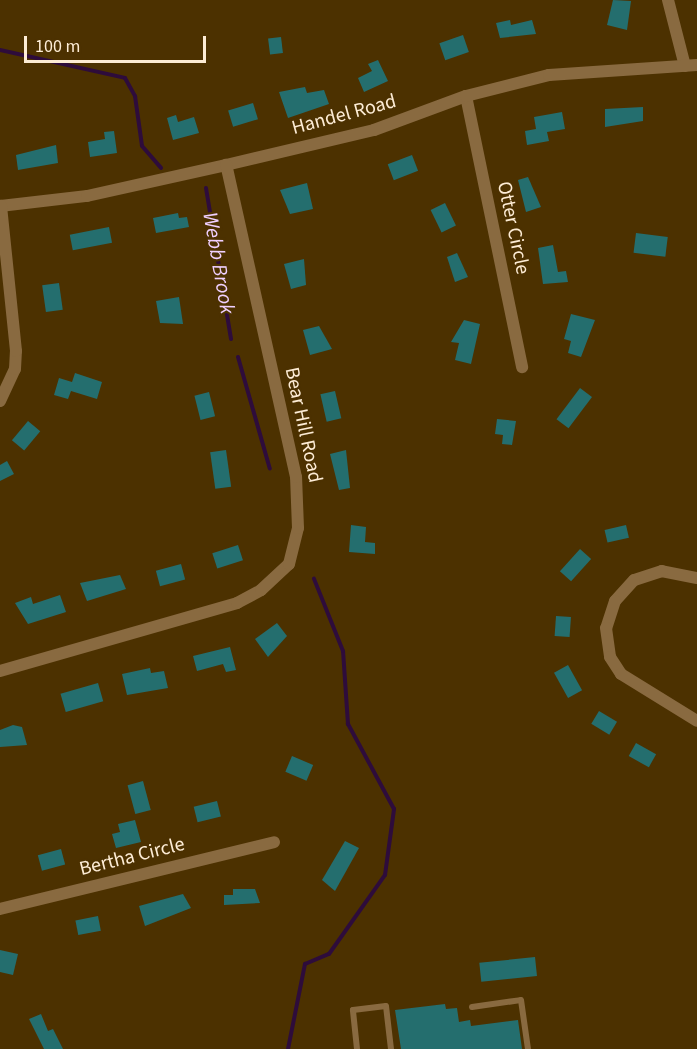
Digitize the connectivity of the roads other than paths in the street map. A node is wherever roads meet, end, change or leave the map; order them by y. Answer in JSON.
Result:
{"nodes":[{"id":1,"x":668,"y":0,"type":"edge"},
{"id":2,"x":691,"y":66,"type":"edge"},
{"id":3,"x":466,"y":96,"type":"junction"},
{"id":4,"x":225,"y":165,"type":"junction"},
{"id":5,"x":1,"y":206,"type":"edge"},
{"id":6,"x":522,"y":367,"type":"dead end"},
{"id":7,"x":0,"y":401,"type":"edge"},
{"id":8,"x":697,"y":578,"type":"edge"},
{"id":9,"x":0,"y":671,"type":"edge"},
{"id":10,"x":697,"y":721,"type":"edge"},
{"id":11,"x":274,"y":842,"type":"dead end"},
{"id":12,"x":0,"y":909,"type":"edge"},
{"id":13,"x":472,"y":1007,"type":"dead end"},
{"id":14,"x":357,"y":1049,"type":"edge"},
{"id":15,"x":391,"y":1049,"type":"edge"},
{"id":16,"x":528,"y":1049,"type":"edge"}],
"edges":[{"from":1,"to":2,"type":"street"},
{"from":2,"to":3,"type":"street","name":"Handel Road"},
{"from":3,"to":4,"type":"street","name":"Handel Road"},
{"from":3,"to":6,"type":"street","name":"Otter Circle"},
{"from":4,"to":5,"type":"street","name":"Handel Road"},
{"from":4,"to":9,"type":"street","name":"Bear Hill Road"},
{"from":5,"to":7,"type":"street"},
{"from":8,"to":10,"type":"street"},
{"from":11,"to":12,"type":"street","name":"Bertha Circle"},
{"from":13,"to":16,"type":"lane"},
{"from":14,"to":15,"type":"lane"}]}
